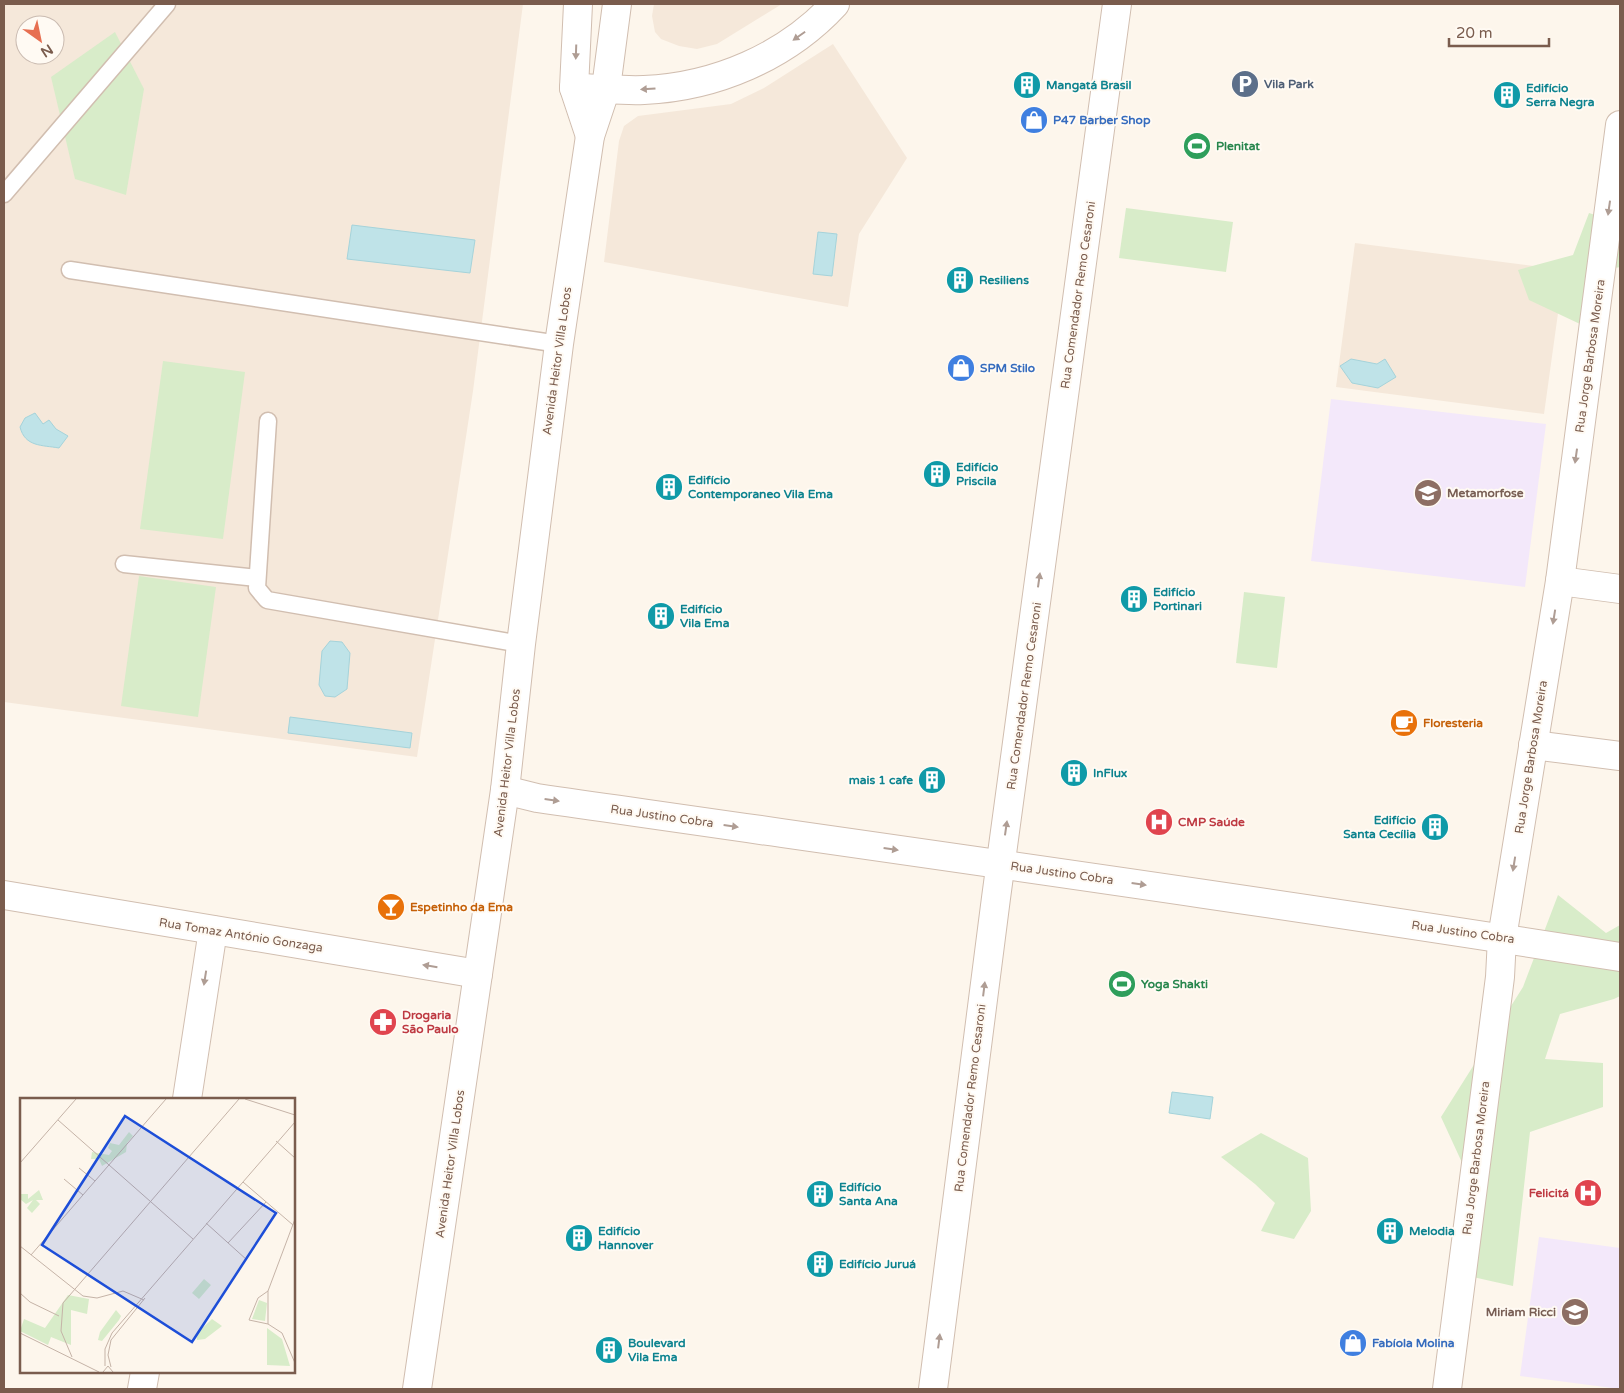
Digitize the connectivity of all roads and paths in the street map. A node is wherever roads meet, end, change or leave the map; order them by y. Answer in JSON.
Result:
{"nodes":[{"id":1,"x":167,"y":4,"type":"edge"},
{"id":2,"x":578,"y":4,"type":"edge"},
{"id":3,"x":617,"y":4,"type":"edge"},
{"id":4,"x":835,"y":4,"type":"edge"},
{"id":5,"x":1117,"y":4,"type":"edge"},
{"id":6,"x":574,"y":88,"type":"junction"},
{"id":7,"x":606,"y":88,"type":"junction"},
{"id":8,"x":1620,"y":125,"type":"edge"},
{"id":9,"x":590,"y":136,"type":"junction"},
{"id":10,"x":4,"y":194,"type":"edge"},
{"id":11,"x":70,"y":270,"type":"dead end"},
{"id":12,"x":559,"y":344,"type":"junction"},
{"id":13,"x":268,"y":421,"type":"dead end"},
{"id":14,"x":124,"y":564,"type":"dead end"},
{"id":15,"x":257,"y":578,"type":"junction"},
{"id":16,"x":1560,"y":581,"type":"junction"},
{"id":17,"x":1620,"y":589,"type":"edge"},
{"id":18,"x":521,"y":644,"type":"junction"},
{"id":19,"x":1533,"y":745,"type":"junction"},
{"id":20,"x":1620,"y":756,"type":"edge"},
{"id":21,"x":505,"y":790,"type":"junction"},
{"id":22,"x":1001,"y":865,"type":"junction"},
{"id":23,"x":4,"y":895,"type":"edge"},
{"id":24,"x":213,"y":930,"type":"junction"},
{"id":25,"x":1502,"y":938,"type":"junction"},
{"id":26,"x":1620,"y":957,"type":"edge"},
{"id":27,"x":478,"y":974,"type":"junction"},
{"id":28,"x":187,"y":1098,"type":"edge"},
{"id":29,"x":145,"y":1373,"type":"edge"},
{"id":30,"x":142,"y":1389,"type":"edge"},
{"id":31,"x":417,"y":1389,"type":"edge"},
{"id":32,"x":933,"y":1389,"type":"edge"},
{"id":33,"x":1447,"y":1389,"type":"edge"}],
"edges":[{"from":1,"to":10,"type":"lane"},
{"from":2,"to":6,"type":"street","name":"Avenida Heitor Villa Lobos","one_way":true},
{"from":3,"to":7,"type":"street","name":"Avenida Heitor Villa Lobos"},
{"from":4,"to":7,"type":"street","one_way":true},
{"from":22,"to":5,"type":"street","name":"Rua Comendador Remo Cesaroni","one_way":true},
{"from":6,"to":7,"type":"street"},
{"from":6,"to":9,"type":"street","name":"Avenida Heitor Villa Lobos"},
{"from":7,"to":9,"type":"street","name":"Avenida Heitor Villa Lobos"},
{"from":8,"to":16,"type":"street","name":"Rua Jorge Barbosa Moreira","one_way":true},
{"from":9,"to":12,"type":"street","name":"Avenida Heitor Villa Lobos"},
{"from":11,"to":12,"type":"lane"},
{"from":12,"to":18,"type":"street","name":"Avenida Heitor Villa Lobos"},
{"from":13,"to":15,"type":"lane"},
{"from":14,"to":15,"type":"lane"},
{"from":15,"to":18,"type":"lane"},
{"from":16,"to":17,"type":"street"},
{"from":16,"to":19,"type":"street","name":"Rua Jorge Barbosa Moreira","one_way":true},
{"from":18,"to":21,"type":"street","name":"Avenida Heitor Villa Lobos"},
{"from":19,"to":20,"type":"street"},
{"from":19,"to":25,"type":"street","name":"Rua Jorge Barbosa Moreira","one_way":true},
{"from":21,"to":22,"type":"street","name":"Rua Justino Cobra","one_way":true},
{"from":21,"to":27,"type":"street","name":"Avenida Heitor Villa Lobos"},
{"from":22,"to":25,"type":"street","name":"Rua Justino Cobra","one_way":true},
{"from":32,"to":22,"type":"street","name":"Rua Comendador Remo Cesaroni","one_way":true},
{"from":23,"to":24,"type":"street","name":"Rua Tomaz António Gonzaga"},
{"from":27,"to":24,"type":"street","name":"Rua Tomaz António Gonzaga","one_way":true},
{"from":24,"to":28,"type":"street","one_way":true},
{"from":25,"to":26,"type":"street","name":"Rua Justino Cobra"},
{"from":25,"to":33,"type":"street","name":"Rua Jorge Barbosa Moreira"},
{"from":27,"to":31,"type":"street","name":"Avenida Heitor Villa Lobos"},
{"from":29,"to":30,"type":"street"}]}
